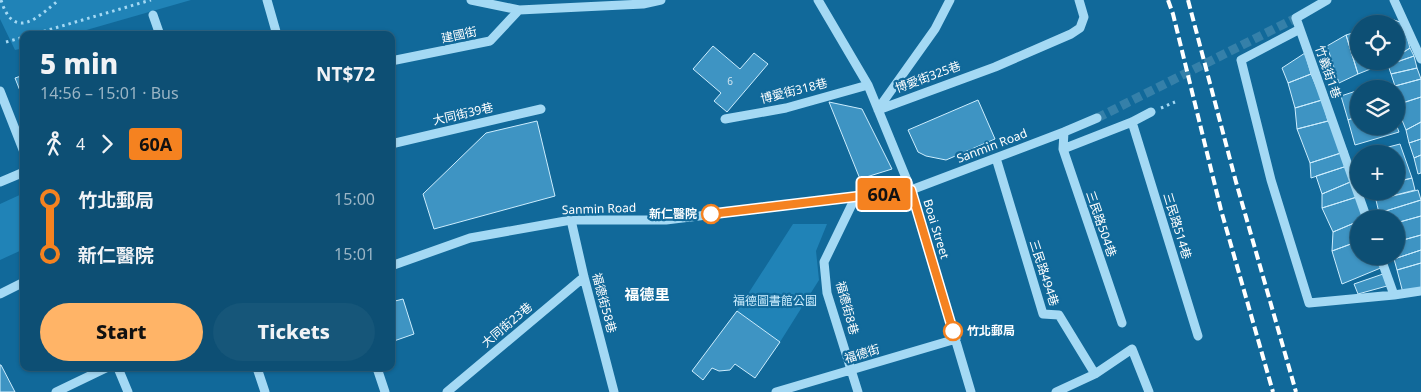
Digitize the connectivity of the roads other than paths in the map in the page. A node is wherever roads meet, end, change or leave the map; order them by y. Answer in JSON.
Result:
{"nodes":[{"id":1,"x":267,"y":0,"type":"edge"},
{"id":2,"x":471,"y":0,"type":"edge"},
{"id":3,"x":662,"y":0,"type":"edge"},
{"id":4,"x":818,"y":0,"type":"edge"},
{"id":5,"x":950,"y":0,"type":"edge"},
{"id":6,"x":1079,"y":0,"type":"edge"},
{"id":7,"x":1327,"y":0,"type":"edge"},
{"id":8,"x":1394,"y":0,"type":"edge"},
{"id":9,"x":519,"y":10,"type":"junction"},
{"id":10,"x":153,"y":15,"type":"dead end"},
{"id":11,"x":1300,"y":29,"type":"junction"},
{"id":12,"x":159,"y":31,"type":"edge"},
{"id":13,"x":276,"y":31,"type":"edge"},
{"id":14,"x":1421,"y":59,"type":"edge"},
{"id":15,"x":395,"y":60,"type":"edge"},
{"id":16,"x":868,"y":85,"type":"junction"},
{"id":17,"x":0,"y":91,"type":"edge"},
{"id":18,"x":541,"y":109,"type":"dead end"},
{"id":19,"x":878,"y":110,"type":"junction"},
{"id":20,"x":1151,"y":112,"type":"dead end"},
{"id":21,"x":1097,"y":118,"type":"tunnel mouth"},
{"id":22,"x":725,"y":119,"type":"dead end"},
{"id":23,"x":1132,"y":122,"type":"junction"},
{"id":24,"x":1064,"y":132,"type":"junction"},
{"id":25,"x":20,"y":142,"type":"edge"},
{"id":26,"x":395,"y":143,"type":"edge"},
{"id":27,"x":1062,"y":149,"type":"junction"},
{"id":28,"x":996,"y":158,"type":"junction"},
{"id":29,"x":20,"y":174,"type":"edge"},
{"id":30,"x":0,"y":182,"type":"edge"},
{"id":31,"x":911,"y":190,"type":"junction"},
{"id":32,"x":854,"y":198,"type":"junction"},
{"id":33,"x":1364,"y":210,"type":"edge"},
{"id":34,"x":571,"y":220,"type":"junction"},
{"id":35,"x":395,"y":265,"type":"edge"},
{"id":36,"x":1383,"y":265,"type":"edge"},
{"id":37,"x":584,"y":277,"type":"junction"},
{"id":38,"x":20,"y":284,"type":"edge"},
{"id":39,"x":1421,"y":291,"type":"edge"},
{"id":40,"x":0,"y":294,"type":"edge"},
{"id":41,"x":1394,"y":295,"type":"junction"},
{"id":42,"x":1122,"y":323,"type":"dead end"},
{"id":43,"x":1198,"y":336,"type":"dead end"},
{"id":44,"x":956,"y":339,"type":"junction"},
{"id":45,"x":852,"y":370,"type":"junction"},
{"id":46,"x":100,"y":371,"type":"edge"},
{"id":47,"x":119,"y":371,"type":"edge"},
{"id":48,"x":258,"y":371,"type":"edge"},
{"id":49,"x":378,"y":371,"type":"edge"},
{"id":50,"x":1095,"y":374,"type":"junction"},
{"id":51,"x":56,"y":392,"type":"edge"},
{"id":52,"x":128,"y":392,"type":"edge"},
{"id":53,"x":265,"y":392,"type":"edge"},
{"id":54,"x":385,"y":392,"type":"edge"},
{"id":55,"x":447,"y":392,"type":"edge"},
{"id":56,"x":614,"y":392,"type":"edge"},
{"id":57,"x":776,"y":392,"type":"edge"},
{"id":58,"x":858,"y":392,"type":"edge"},
{"id":59,"x":971,"y":392,"type":"edge"},
{"id":60,"x":1056,"y":392,"type":"edge"},
{"id":61,"x":1149,"y":392,"type":"edge"}],
"edges":[{"from":1,"to":13,"type":"street"},
{"from":2,"to":9,"type":"street"},
{"from":3,"to":9,"type":"street"},
{"from":4,"to":16,"type":"street","name":"Boai Street"},
{"from":5,"to":19,"type":"street","name":"博愛街325巷"},
{"from":6,"to":19,"type":"street","name":"博愛街325巷"},
{"from":7,"to":11,"type":"street","name":"竹義街1巷"},
{"from":8,"to":14,"type":"street"},
{"from":9,"to":15,"type":"street","name":"建國街"},
{"from":10,"to":12,"type":"street"},
{"from":11,"to":33,"type":"street","name":"竹義街1巷"},
{"from":11,"to":41,"type":"street"},
{"from":16,"to":19,"type":"street","name":"Boai Street"},
{"from":16,"to":22,"type":"street","name":"博愛街318巷"},
{"from":17,"to":25,"type":"street"},
{"from":18,"to":26,"type":"street","name":"大同街39巷"},
{"from":19,"to":31,"type":"street","name":"Boai Street"},
{"from":20,"to":23,"type":"street"},
{"from":21,"to":24,"type":"street","name":"Sanmin Road"},
{"from":23,"to":27,"type":"street"},
{"from":23,"to":43,"type":"street","name":"三民路514巷"},
{"from":24,"to":27,"type":"street","name":"三民路504巷"},
{"from":24,"to":28,"type":"street","name":"Sanmin Road"},
{"from":27,"to":42,"type":"street","name":"三民路504巷"},
{"from":28,"to":31,"type":"street","name":"Sanmin Road"},
{"from":28,"to":50,"type":"street","name":"三民路494巷"},
{"from":29,"to":30,"type":"street"},
{"from":31,"to":32,"type":"street","name":"Sanmin Road"},
{"from":31,"to":44,"type":"street","name":"Boai Street"},
{"from":32,"to":34,"type":"street","name":"Sanmin Road"},
{"from":32,"to":45,"type":"street","name":"福德街8巷"},
{"from":34,"to":35,"type":"street","name":"Sanmin Road"},
{"from":34,"to":37,"type":"street","name":"福德街58巷"},
{"from":36,"to":41,"type":"street"},
{"from":37,"to":55,"type":"street","name":"大同街23巷"},
{"from":37,"to":56,"type":"street","name":"福德街58巷"},
{"from":38,"to":40,"type":"street"},
{"from":39,"to":41,"type":"street"},
{"from":44,"to":45,"type":"street","name":"福德街"},
{"from":44,"to":59,"type":"street","name":"Boai Street"},
{"from":45,"to":57,"type":"street","name":"福德街"},
{"from":45,"to":58,"type":"street","name":"福德街8巷"},
{"from":46,"to":51,"type":"street"},
{"from":47,"to":52,"type":"street"},
{"from":48,"to":53,"type":"street"},
{"from":49,"to":54,"type":"street"},
{"from":50,"to":60,"type":"street"},
{"from":50,"to":61,"type":"street"}]}
